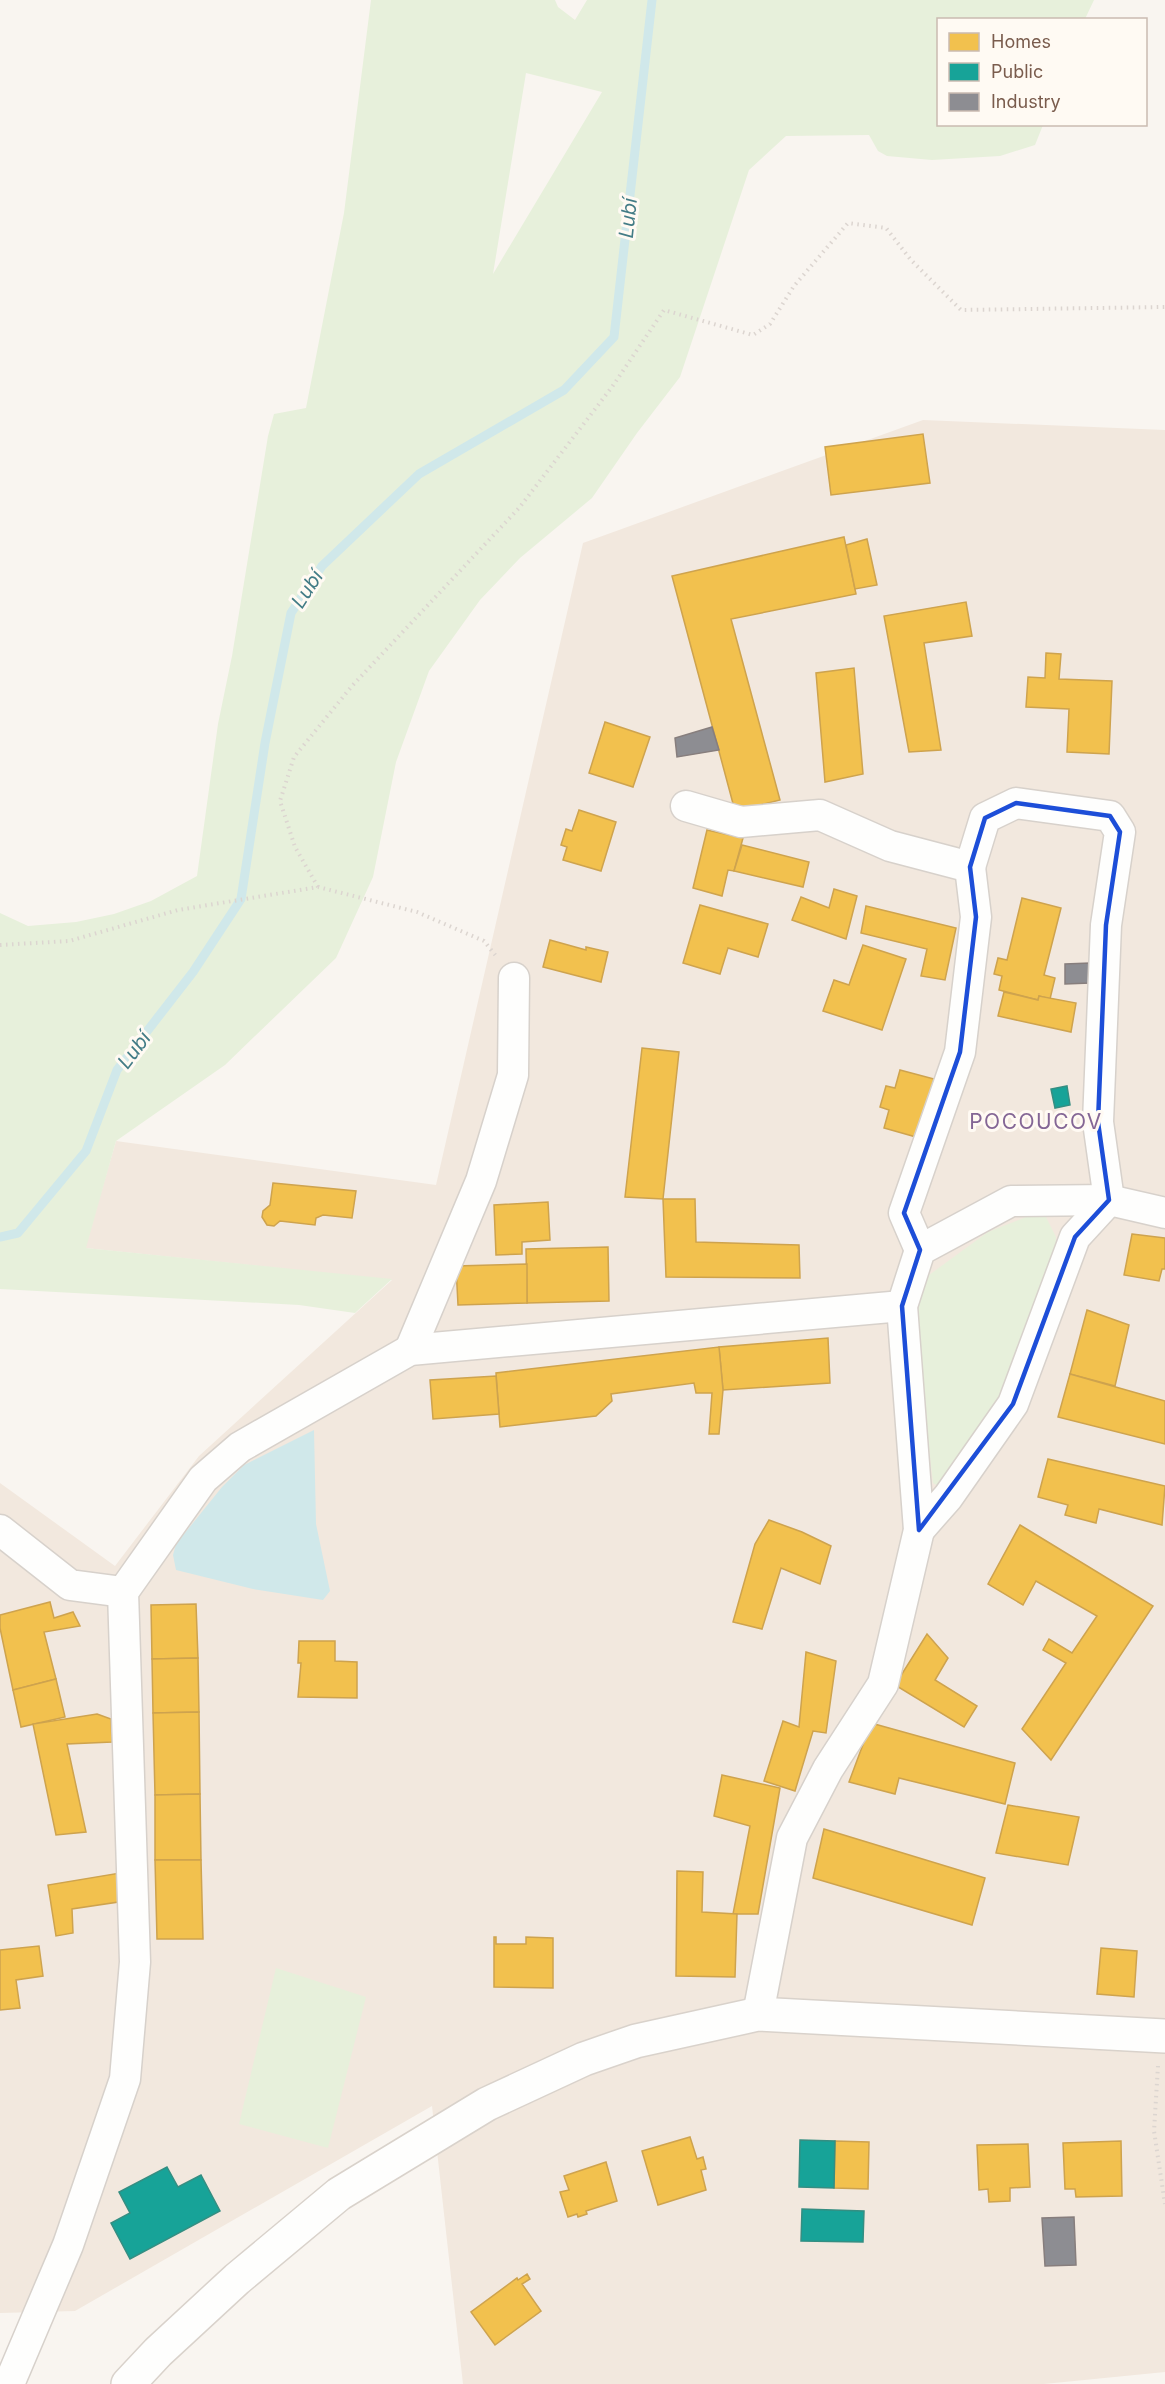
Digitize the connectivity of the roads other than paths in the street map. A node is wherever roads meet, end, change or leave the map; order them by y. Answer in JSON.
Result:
{"nodes":[{"id":1,"x":686,"y":806,"type":"dead end"},
{"id":2,"x":970,"y":867,"type":"junction"},
{"id":3,"x":514,"y":978,"type":"road end"},
{"id":4,"x":1109,"y":1200,"type":"junction"},
{"id":5,"x":1165,"y":1213,"type":"edge"},
{"id":6,"x":920,"y":1250,"type":"junction"},
{"id":7,"x":902,"y":1306,"type":"junction"},
{"id":8,"x":410,"y":1350,"type":"junction"},
{"id":9,"x":0,"y":1530,"type":"edge"},
{"id":10,"x":919,"y":1530,"type":"junction"},
{"id":11,"x":123,"y":1592,"type":"junction"},
{"id":12,"x":758,"y":2014,"type":"junction"},
{"id":13,"x":1163,"y":2036,"type":"edge"},
{"id":14,"x":9,"y":2384,"type":"edge"},
{"id":15,"x":128,"y":2384,"type":"edge"}],
"edges":[{"from":1,"to":2,"type":"street"},
{"from":2,"to":4,"type":"street"},
{"from":2,"to":6,"type":"street"},
{"from":3,"to":8,"type":"street"},
{"from":4,"to":5,"type":"street"},
{"from":4,"to":6,"type":"street"},
{"from":4,"to":10,"type":"street"},
{"from":6,"to":7,"type":"street"},
{"from":7,"to":8,"type":"street"},
{"from":7,"to":10,"type":"street"},
{"from":8,"to":11,"type":"street"},
{"from":9,"to":11,"type":"street"},
{"from":10,"to":12,"type":"street"},
{"from":11,"to":14,"type":"street"},
{"from":12,"to":13,"type":"main road"},
{"from":12,"to":15,"type":"main road"}]}
